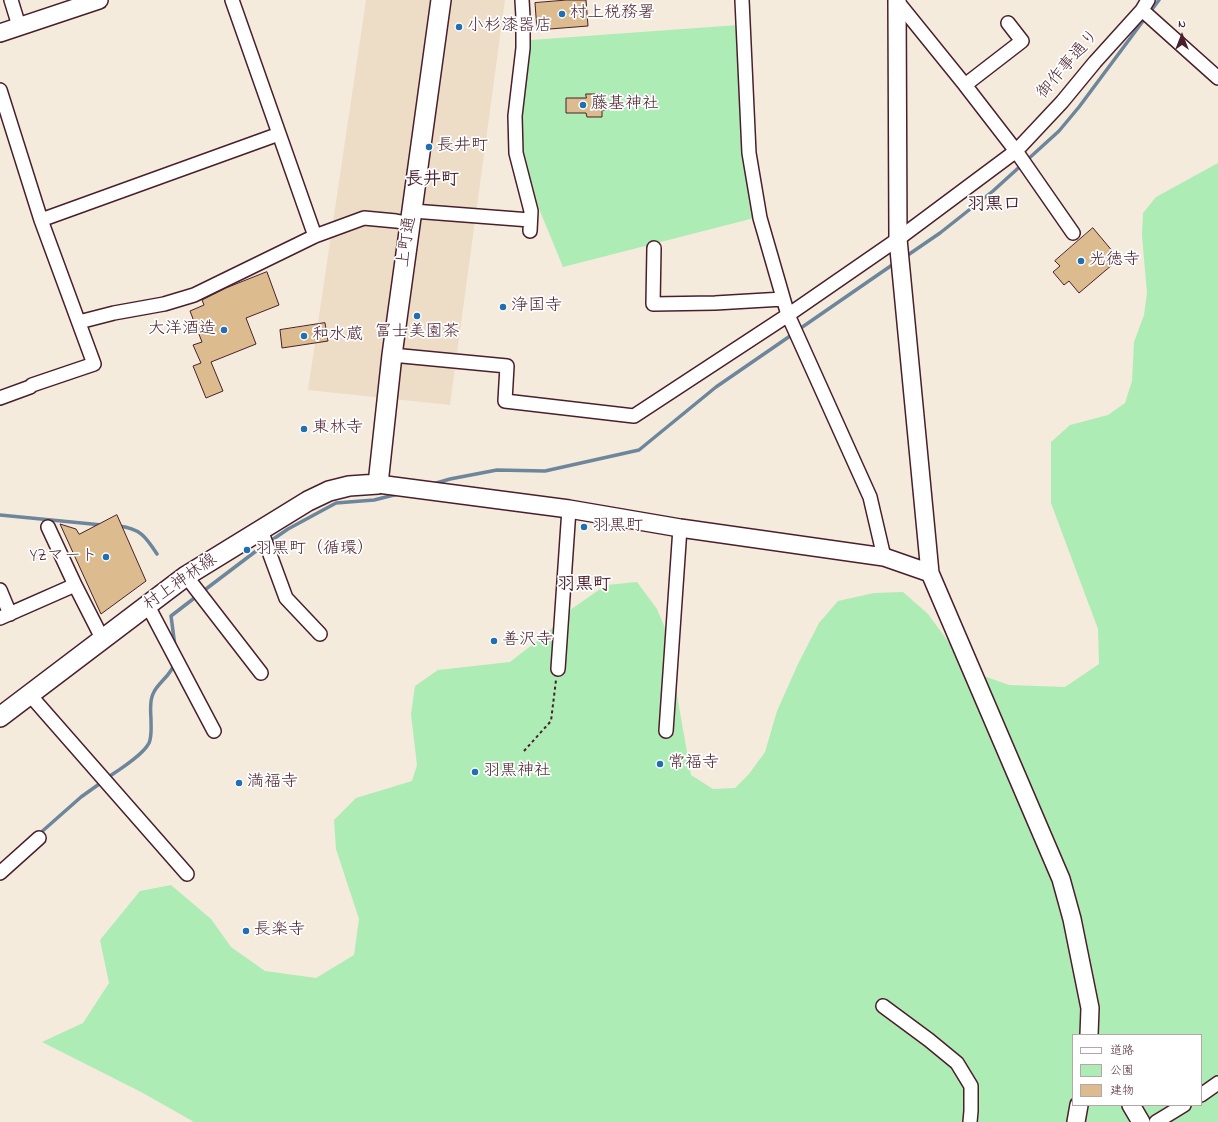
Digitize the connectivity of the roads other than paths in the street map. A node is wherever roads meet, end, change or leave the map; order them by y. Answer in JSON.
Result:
{"nodes":[{"id":1,"x":11,"y":0,"type":"edge"},
{"id":2,"x":96,"y":0,"type":"edge"},
{"id":3,"x":232,"y":0,"type":"edge"},
{"id":4,"x":441,"y":0,"type":"edge"},
{"id":5,"x":522,"y":0,"type":"edge"},
{"id":6,"x":742,"y":0,"type":"edge"},
{"id":7,"x":897,"y":1,"type":"edge"},
{"id":8,"x":1145,"y":5,"type":"edge"},
{"id":9,"x":1008,"y":23,"type":"dead end"},
{"id":10,"x":19,"y":26,"type":"junction"},
{"id":11,"x":0,"y":33,"type":"edge"},
{"id":12,"x":1218,"y":78,"type":"edge"},
{"id":13,"x":965,"y":85,"type":"junction"},
{"id":14,"x":0,"y":90,"type":"edge"},
{"id":15,"x":279,"y":134,"type":"junction"},
{"id":16,"x":1016,"y":151,"type":"junction"},
{"id":17,"x":412,"y":218,"type":"junction"},
{"id":18,"x":41,"y":220,"type":"junction"},
{"id":19,"x":1073,"y":233,"type":"dead end"},
{"id":20,"x":315,"y":236,"type":"junction"},
{"id":21,"x":898,"y":239,"type":"junction"},
{"id":22,"x":654,"y":248,"type":"dead end"},
{"id":23,"x":783,"y":299,"type":"junction"},
{"id":24,"x":788,"y":315,"type":"junction"},
{"id":25,"x":79,"y":322,"type":"junction"},
{"id":26,"x":392,"y":355,"type":"junction"},
{"id":27,"x":0,"y":398,"type":"edge"},
{"id":28,"x":378,"y":484,"type":"junction"},
{"id":29,"x":570,"y":509,"type":"junction"},
{"id":30,"x":48,"y":527,"type":"dead end"},
{"id":31,"x":680,"y":528,"type":"junction"},
{"id":32,"x":261,"y":530,"type":"junction"},
{"id":33,"x":884,"y":557,"type":"junction"},
{"id":34,"x":930,"y":572,"type":"junction"},
{"id":35,"x":186,"y":576,"type":"junction"},
{"id":36,"x":75,"y":585,"type":"junction"},
{"id":37,"x":0,"y":590,"type":"edge"},
{"id":38,"x":148,"y":606,"type":"junction"},
{"id":39,"x":5,"y":616,"type":"edge"},
{"id":40,"x":320,"y":634,"type":"dead end"},
{"id":41,"x":103,"y":640,"type":"junction"},
{"id":42,"x":558,"y":669,"type":"road end"},
{"id":43,"x":261,"y":673,"type":"dead end"},
{"id":44,"x":30,"y":695,"type":"junction"},
{"id":45,"x":0,"y":717,"type":"edge"},
{"id":46,"x":214,"y":731,"type":"dead end"},
{"id":47,"x":666,"y":731,"type":"dead end"},
{"id":48,"x":39,"y":838,"type":"dead end"},
{"id":49,"x":0,"y":873,"type":"edge"},
{"id":50,"x":187,"y":874,"type":"dead end"},
{"id":51,"x":883,"y":1006,"type":"dead end"},
{"id":52,"x":1089,"y":1034,"type":"edge"},
{"id":53,"x":1218,"y":1083,"type":"edge"},
{"id":54,"x":1202,"y":1094,"type":"edge"},
{"id":55,"x":1079,"y":1106,"type":"edge"},
{"id":56,"x":1132,"y":1106,"type":"edge"},
{"id":57,"x":1182,"y":1106,"type":"edge"},
{"id":58,"x":970,"y":1122,"type":"edge"},
{"id":59,"x":1076,"y":1122,"type":"edge"},
{"id":60,"x":1142,"y":1122,"type":"edge"},
{"id":61,"x":1156,"y":1122,"type":"edge"}],
"edges":[{"from":1,"to":10,"type":"street"},
{"from":2,"to":10,"type":"street"},
{"from":3,"to":15,"type":"street"},
{"from":4,"to":17,"type":"main road","name":"上町通"},
{"from":5,"to":17,"type":"street"},
{"from":6,"to":23,"type":"street"},
{"from":7,"to":13,"type":"street"},
{"from":7,"to":21,"type":"street"},
{"from":8,"to":12,"type":"street"},
{"from":8,"to":16,"type":"street","name":"御作事通り"},
{"from":9,"to":13,"type":"street"},
{"from":10,"to":11,"type":"street"},
{"from":13,"to":16,"type":"street"},
{"from":14,"to":18,"type":"street"},
{"from":15,"to":18,"type":"street"},
{"from":15,"to":20,"type":"street"},
{"from":16,"to":19,"type":"street"},
{"from":16,"to":21,"type":"street","name":"御作事通り"},
{"from":17,"to":20,"type":"street"},
{"from":17,"to":26,"type":"main road","name":"上町通"},
{"from":18,"to":25,"type":"street"},
{"from":20,"to":25,"type":"street"},
{"from":21,"to":24,"type":"street","name":"御作事通り"},
{"from":21,"to":34,"type":"street"},
{"from":22,"to":23,"type":"street"},
{"from":23,"to":24,"type":"street"},
{"from":24,"to":26,"type":"street","name":"御作事通り"},
{"from":24,"to":33,"type":"street"},
{"from":25,"to":27,"type":"street"},
{"from":26,"to":28,"type":"main road","name":"上町通"},
{"from":28,"to":29,"type":"street"},
{"from":28,"to":32,"type":"main road","name":"村上神林線"},
{"from":29,"to":31,"type":"street"},
{"from":29,"to":42,"type":"street"},
{"from":30,"to":36,"type":"street"},
{"from":31,"to":33,"type":"street"},
{"from":31,"to":47,"type":"street"},
{"from":32,"to":35,"type":"main road","name":"村上神林線"},
{"from":32,"to":40,"type":"street"},
{"from":33,"to":34,"type":"street"},
{"from":34,"to":52,"type":"street"},
{"from":35,"to":38,"type":"main road","name":"村上神林線"},
{"from":35,"to":43,"type":"street"},
{"from":36,"to":39,"type":"street"},
{"from":36,"to":41,"type":"street"},
{"from":37,"to":39,"type":"street"},
{"from":38,"to":41,"type":"main road","name":"村上神林線"},
{"from":38,"to":46,"type":"street"},
{"from":41,"to":44,"type":"main road","name":"村上神林線"},
{"from":44,"to":45,"type":"main road","name":"村上神林線"},
{"from":44,"to":50,"type":"street"},
{"from":48,"to":49,"type":"street"},
{"from":51,"to":58,"type":"street"},
{"from":53,"to":54,"type":"street"},
{"from":55,"to":59,"type":"street"},
{"from":56,"to":60,"type":"street"},
{"from":57,"to":61,"type":"street"}]}
